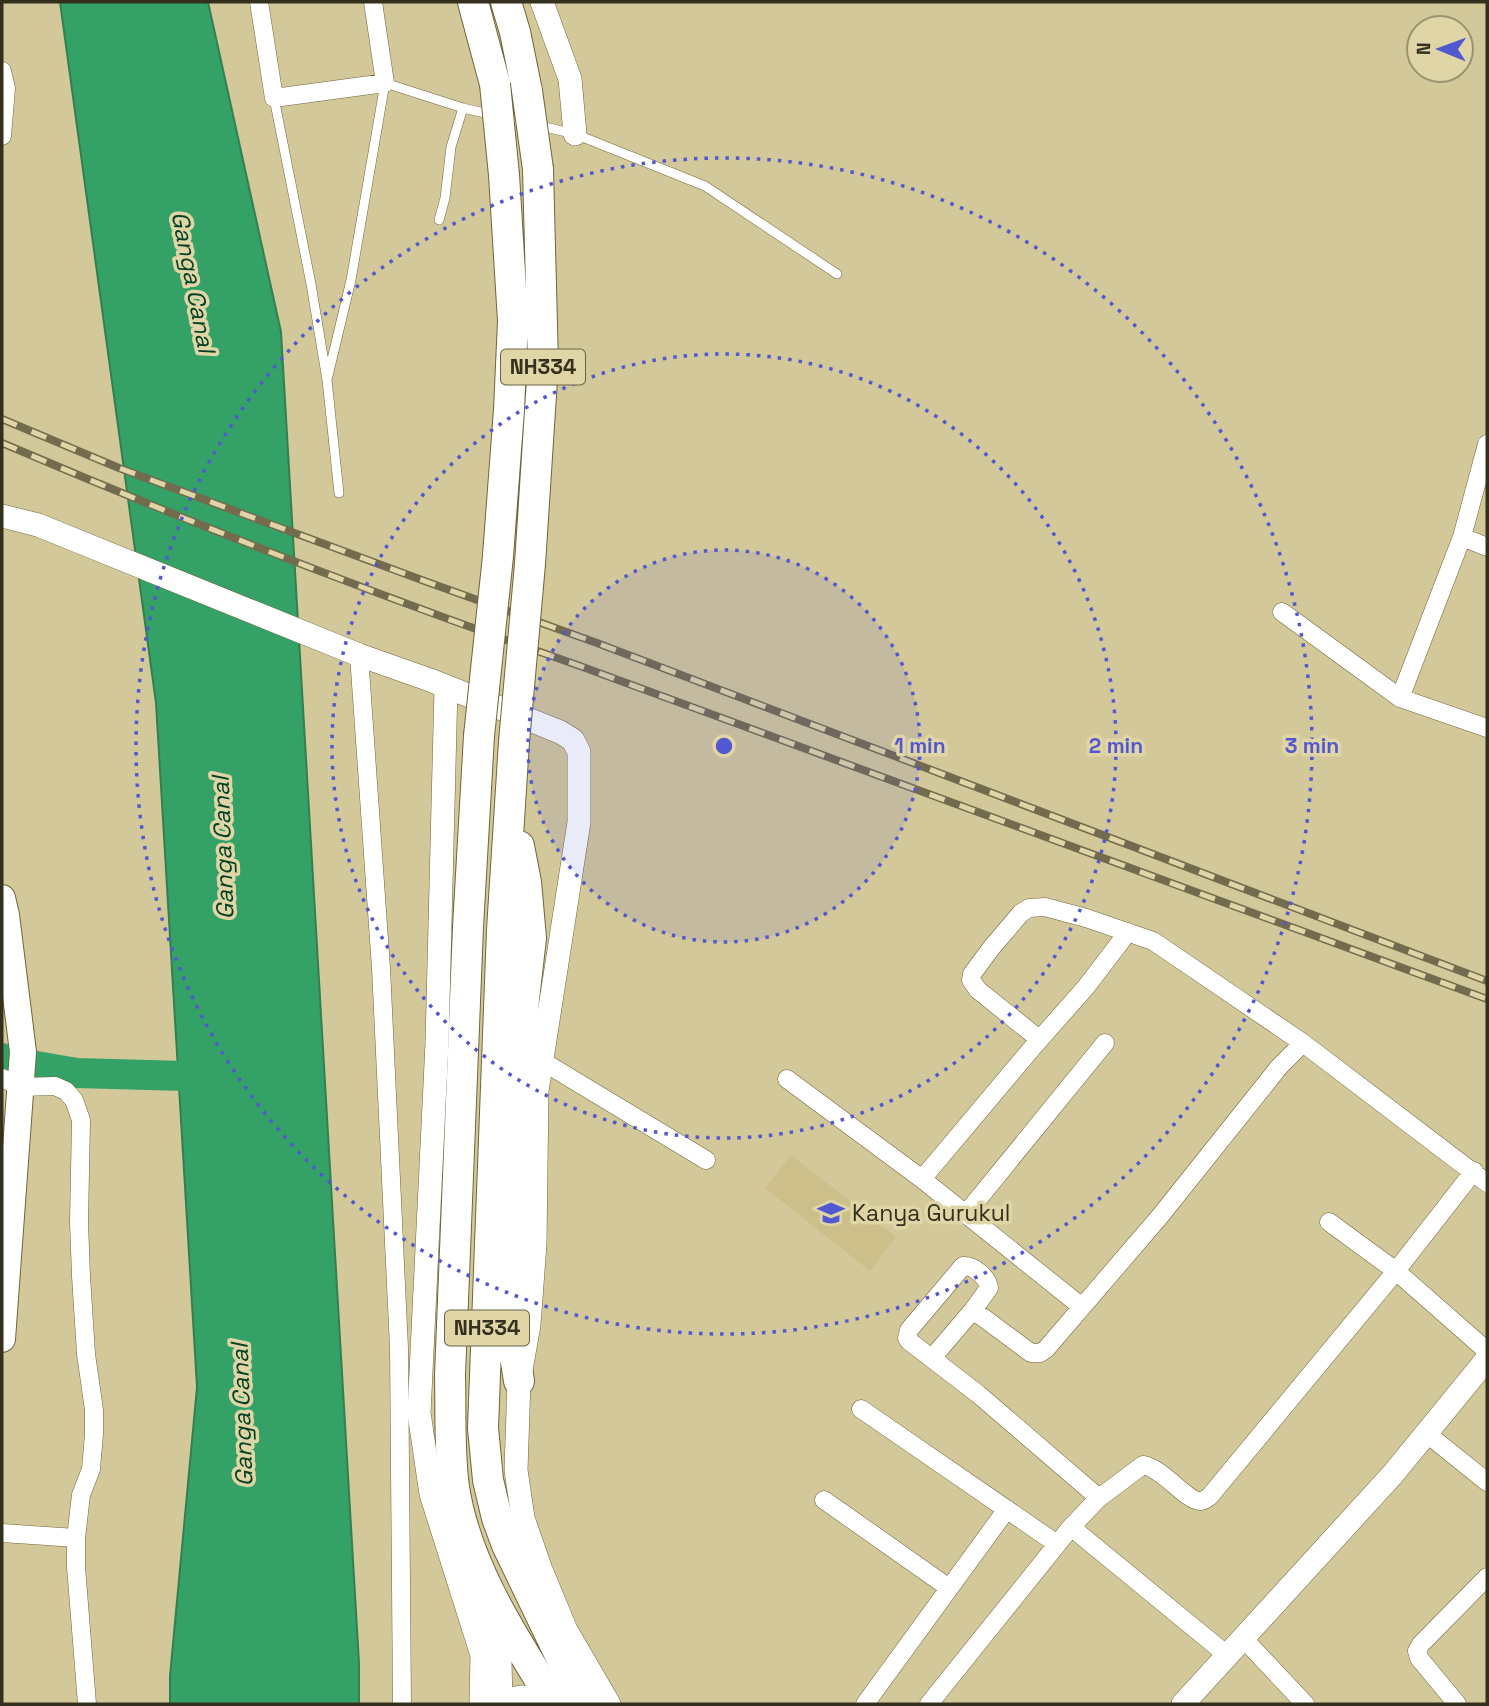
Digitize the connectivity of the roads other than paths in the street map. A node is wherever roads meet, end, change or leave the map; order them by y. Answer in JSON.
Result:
{"nodes":[{"id":1,"x":259,"y":2,"type":"edge"},
{"id":2,"x":373,"y":2,"type":"edge"},
{"id":3,"x":473,"y":2,"type":"edge"},
{"id":4,"x":506,"y":2,"type":"edge"},
{"id":5,"x":542,"y":2,"type":"edge"},
{"id":6,"x":2,"y":71,"type":"edge"},
{"id":7,"x":385,"y":83,"type":"junction"},
{"id":8,"x":274,"y":98,"type":"junction"},
{"id":9,"x":463,"y":108,"type":"junction"},
{"id":10,"x":575,"y":134,"type":"junction"},
{"id":11,"x":2,"y":136,"type":"edge"},
{"id":12,"x":439,"y":220,"type":"dead end"},
{"id":13,"x":837,"y":274,"type":"dead end"},
{"id":14,"x":327,"y":380,"type":"junction"},
{"id":15,"x":1487,"y":444,"type":"edge"},
{"id":16,"x":339,"y":494,"type":"dead end"},
{"id":17,"x":2,"y":516,"type":"edge"},
{"id":18,"x":1462,"y":537,"type":"junction"},
{"id":19,"x":1487,"y":547,"type":"edge"},
{"id":20,"x":1282,"y":612,"type":"dead end"},
{"id":21,"x":351,"y":652,"type":"junction"},
{"id":22,"x":446,"y":687,"type":"junction"},
{"id":23,"x":1400,"y":698,"type":"junction"},
{"id":24,"x":1487,"y":728,"type":"edge"},
{"id":25,"x":510,"y":805,"type":"junction"},
{"id":26,"x":2,"y":898,"type":"edge"},
{"id":27,"x":1128,"y":932,"type":"junction"},
{"id":28,"x":1040,"y":1039,"type":"junction"},
{"id":29,"x":1105,"y":1043,"type":"dead end"},
{"id":30,"x":1303,"y":1043,"type":"junction"},
{"id":31,"x":542,"y":1061,"type":"junction"},
{"id":32,"x":17,"y":1074,"type":"edge"},
{"id":33,"x":787,"y":1079,"type":"dead end"},
{"id":34,"x":706,"y":1160,"type":"dead end"},
{"id":35,"x":1480,"y":1177,"type":"edge"},
{"id":36,"x":922,"y":1179,"type":"junction"},
{"id":37,"x":965,"y":1215,"type":"junction"},
{"id":38,"x":1329,"y":1222,"type":"dead end"},
{"id":39,"x":1396,"y":1271,"type":"junction"},
{"id":40,"x":1082,"y":1307,"type":"junction"},
{"id":41,"x":972,"y":1310,"type":"junction"},
{"id":42,"x":2,"y":1339,"type":"edge"},
{"id":43,"x":1487,"y":1352,"type":"edge"},
{"id":44,"x":932,"y":1358,"type":"junction"},
{"id":45,"x":1487,"y":1359,"type":"edge"},
{"id":46,"x":519,"y":1381,"type":"junction"},
{"id":47,"x":861,"y":1409,"type":"dead end"},
{"id":48,"x":1426,"y":1433,"type":"junction"},
{"id":49,"x":1487,"y":1482,"type":"edge"},
{"id":50,"x":1098,"y":1497,"type":"junction"},
{"id":51,"x":824,"y":1500,"type":"dead end"},
{"id":52,"x":1007,"y":1509,"type":"junction"},
{"id":53,"x":1071,"y":1527,"type":"junction"},
{"id":54,"x":2,"y":1533,"type":"edge"},
{"id":55,"x":76,"y":1538,"type":"junction"},
{"id":56,"x":1057,"y":1544,"type":"junction"},
{"id":57,"x":475,"y":1560,"type":"junction"},
{"id":58,"x":1487,"y":1577,"type":"edge"},
{"id":59,"x":950,"y":1588,"type":"junction"},
{"id":60,"x":1243,"y":1638,"type":"junction"},
{"id":61,"x":1227,"y":1655,"type":"junction"},
{"id":62,"x":87,"y":1704,"type":"edge"},
{"id":63,"x":402,"y":1704,"type":"edge"},
{"id":64,"x":481,"y":1704,"type":"edge"},
{"id":65,"x":501,"y":1704,"type":"edge"},
{"id":66,"x":514,"y":1704,"type":"edge"},
{"id":67,"x":530,"y":1704,"type":"edge"},
{"id":68,"x":555,"y":1704,"type":"edge"},
{"id":69,"x":587,"y":1704,"type":"edge"},
{"id":70,"x":609,"y":1704,"type":"edge"},
{"id":71,"x":865,"y":1704,"type":"edge"},
{"id":72,"x":929,"y":1704,"type":"edge"},
{"id":73,"x":1183,"y":1704,"type":"edge"},
{"id":74,"x":1306,"y":1704,"type":"edge"},
{"id":75,"x":1457,"y":1704,"type":"edge"}],
"edges":[{"from":1,"to":8,"type":"street"},
{"from":2,"to":7,"type":"street"},
{"from":3,"to":57,"type":"highway","number":"NH334","bridge":true},
{"from":4,"to":25,"type":"highway","number":"NH334","bridge":true},
{"from":5,"to":10,"type":"street"},
{"from":6,"to":11,"type":"street"},
{"from":7,"to":8,"type":"street"},
{"from":7,"to":9,"type":"lane"},
{"from":7,"to":14,"type":"lane"},
{"from":8,"to":14,"type":"lane"},
{"from":9,"to":10,"type":"lane"},
{"from":9,"to":12,"type":"lane"},
{"from":10,"to":13,"type":"lane"},
{"from":14,"to":16,"type":"lane"},
{"from":15,"to":18,"type":"street"},
{"from":17,"to":21,"type":"street"},
{"from":18,"to":19,"type":"street"},
{"from":18,"to":23,"type":"street"},
{"from":20,"to":23,"type":"street"},
{"from":21,"to":22,"type":"street"},
{"from":21,"to":63,"type":"street"},
{"from":22,"to":31,"type":"street"},
{"from":22,"to":64,"type":"street"},
{"from":23,"to":24,"type":"street"},
{"from":25,"to":46,"type":"highway"},
{"from":25,"to":69,"type":"highway","number":"NH334"},
{"from":26,"to":32,"type":"main road"},
{"from":27,"to":28,"type":"street"},
{"from":27,"to":28,"type":"street"},
{"from":27,"to":30,"type":"street"},
{"from":28,"to":36,"type":"street"},
{"from":29,"to":37,"type":"street"},
{"from":30,"to":35,"type":"street"},
{"from":30,"to":40,"type":"street"},
{"from":31,"to":34,"type":"street"},
{"from":31,"to":46,"type":"street"},
{"from":32,"to":42,"type":"main road"},
{"from":32,"to":55,"type":"street"},
{"from":33,"to":36,"type":"street"},
{"from":35,"to":39,"type":"street"},
{"from":36,"to":37,"type":"street"},
{"from":37,"to":40,"type":"street"},
{"from":38,"to":39,"type":"street"},
{"from":39,"to":43,"type":"street"},
{"from":39,"to":50,"type":"street"},
{"from":40,"to":41,"type":"street"},
{"from":41,"to":44,"type":"street"},
{"from":41,"to":44,"type":"street"},
{"from":44,"to":50,"type":"street"},
{"from":45,"to":48,"type":"street"},
{"from":46,"to":70,"type":"street"},
{"from":47,"to":52,"type":"street"},
{"from":48,"to":49,"type":"street"},
{"from":48,"to":60,"type":"street"},
{"from":50,"to":53,"type":"street"},
{"from":51,"to":59,"type":"street"},
{"from":52,"to":56,"type":"street"},
{"from":52,"to":59,"type":"street"},
{"from":53,"to":56,"type":"street"},
{"from":53,"to":61,"type":"street"},
{"from":54,"to":55,"type":"street"},
{"from":55,"to":62,"type":"street"},
{"from":56,"to":72,"type":"street"},
{"from":57,"to":65,"type":"street"},
{"from":57,"to":68,"type":"highway","number":"NH334"},
{"from":58,"to":75,"type":"street"},
{"from":59,"to":71,"type":"street"},
{"from":60,"to":61,"type":"street"},
{"from":60,"to":74,"type":"street"},
{"from":61,"to":73,"type":"street"},
{"from":66,"to":67,"type":"street"}]}
